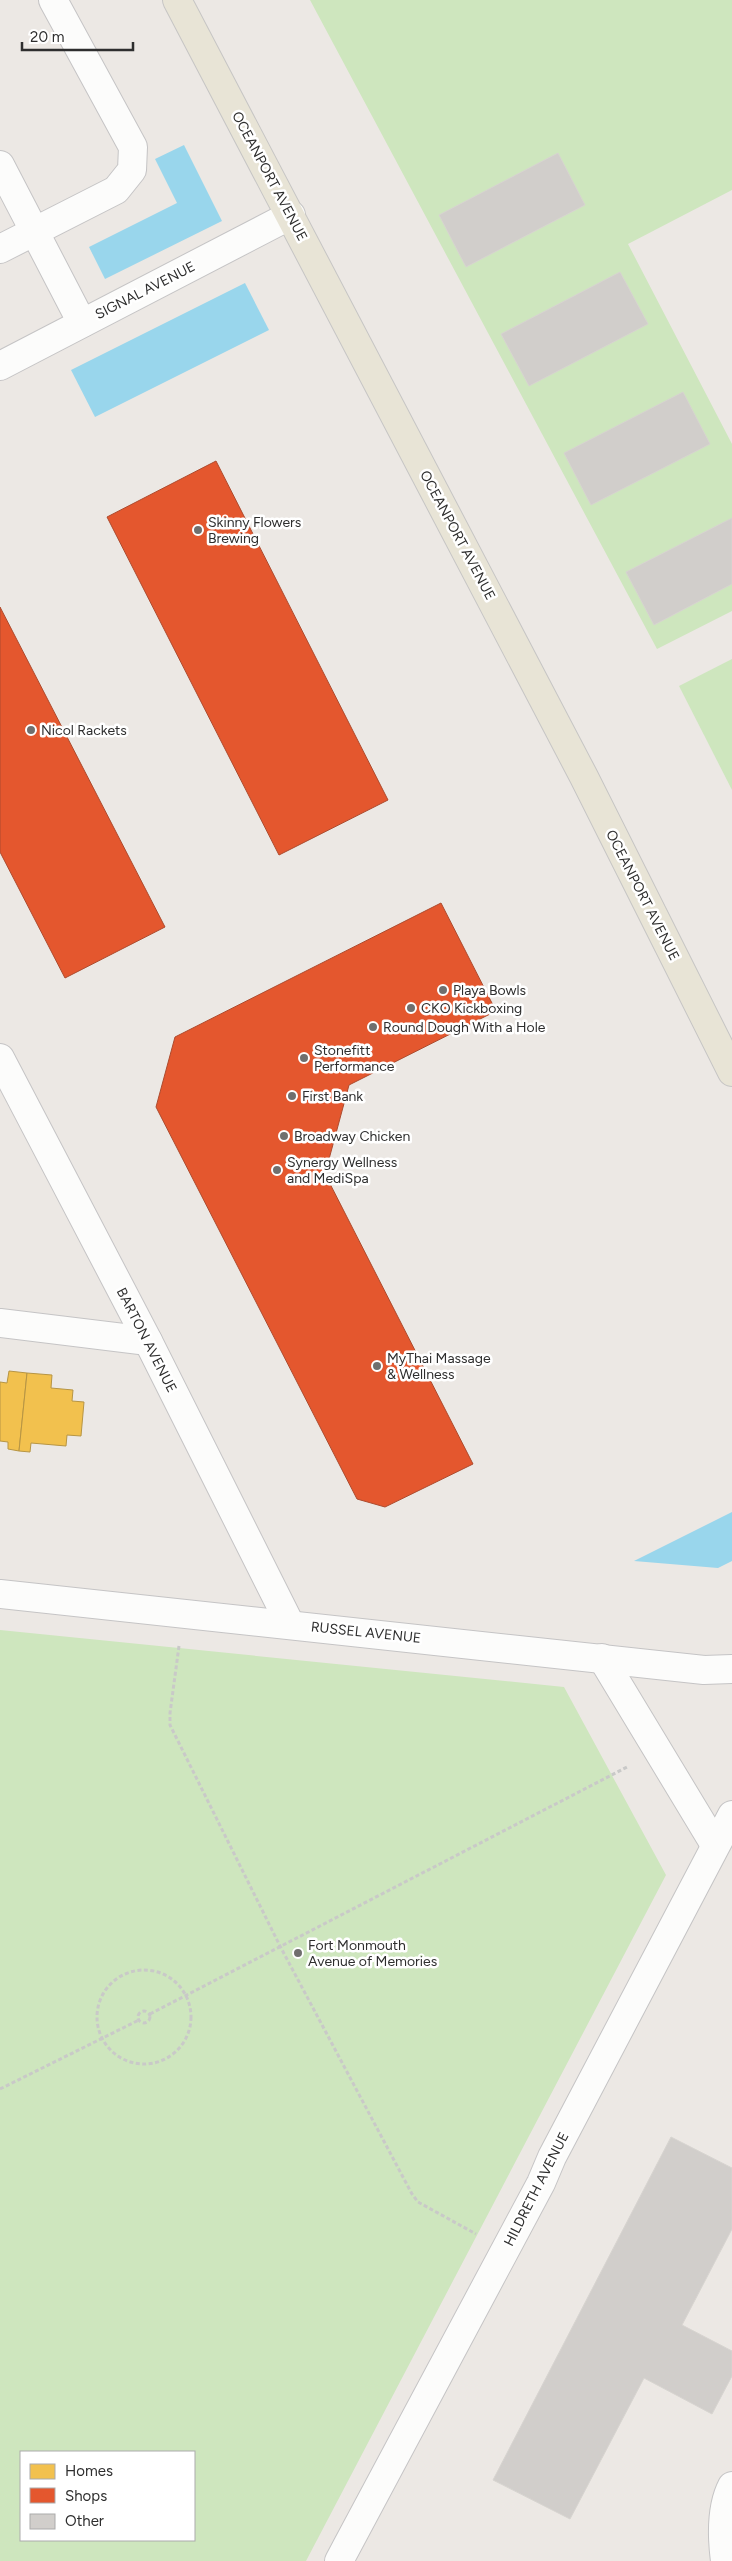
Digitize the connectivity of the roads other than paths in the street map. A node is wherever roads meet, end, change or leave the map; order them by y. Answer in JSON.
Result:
{"nodes":[{"id":1,"x":53,"y":0,"type":"edge"},
{"id":2,"x":178,"y":0,"type":"edge"},
{"id":3,"x":0,"y":165,"type":"edge"},
{"id":4,"x":290,"y":214,"type":"junction"},
{"id":5,"x":34,"y":231,"type":"junction"},
{"id":6,"x":0,"y":249,"type":"edge"},
{"id":7,"x":82,"y":323,"type":"junction"},
{"id":8,"x":0,"y":366,"type":"edge"},
{"id":9,"x":0,"y":1058,"type":"edge"},
{"id":10,"x":732,"y":1072,"type":"edge"},
{"id":11,"x":8,"y":1087,"type":"edge"},
{"id":12,"x":0,"y":1323,"type":"edge"},
{"id":13,"x":148,"y":1341,"type":"junction"},
{"id":14,"x":0,"y":1594,"type":"edge"},
{"id":15,"x":290,"y":1624,"type":"junction"},
{"id":16,"x":602,"y":1658,"type":"junction"},
{"id":17,"x":732,"y":1669,"type":"edge"},
{"id":18,"x":732,"y":1815,"type":"edge"},
{"id":19,"x":715,"y":1845,"type":"junction"},
{"id":20,"x":732,"y":2486,"type":"edge"},
{"id":21,"x":339,"y":2561,"type":"edge"},
{"id":22,"x":724,"y":2561,"type":"edge"}],
"edges":[{"from":1,"to":5,"type":"street"},
{"from":2,"to":4,"type":"main road","name":"OCEANPORT AVENUE"},
{"from":3,"to":5,"type":"street"},
{"from":4,"to":7,"type":"street","name":"SIGNAL AVENUE"},
{"from":4,"to":10,"type":"main road","name":"OCEANPORT AVENUE"},
{"from":5,"to":6,"type":"street"},
{"from":5,"to":7,"type":"street"},
{"from":7,"to":8,"type":"street","name":"SIGNAL AVENUE"},
{"from":9,"to":11,"type":"street","name":"BARTON AVENUE"},
{"from":11,"to":13,"type":"street","name":"BARTON AVENUE"},
{"from":12,"to":13,"type":"street"},
{"from":13,"to":15,"type":"street","name":"BARTON AVENUE"},
{"from":14,"to":15,"type":"street","name":"RUSSEL AVENUE"},
{"from":15,"to":16,"type":"street","name":"RUSSEL AVENUE"},
{"from":16,"to":17,"type":"street","name":"RUSSEL AVENUE"},
{"from":16,"to":19,"type":"street"},
{"from":18,"to":19,"type":"street","name":"HILDRETH AVENUE"},
{"from":19,"to":21,"type":"street","name":"HILDRETH AVENUE"},
{"from":20,"to":22,"type":"street"}]}
